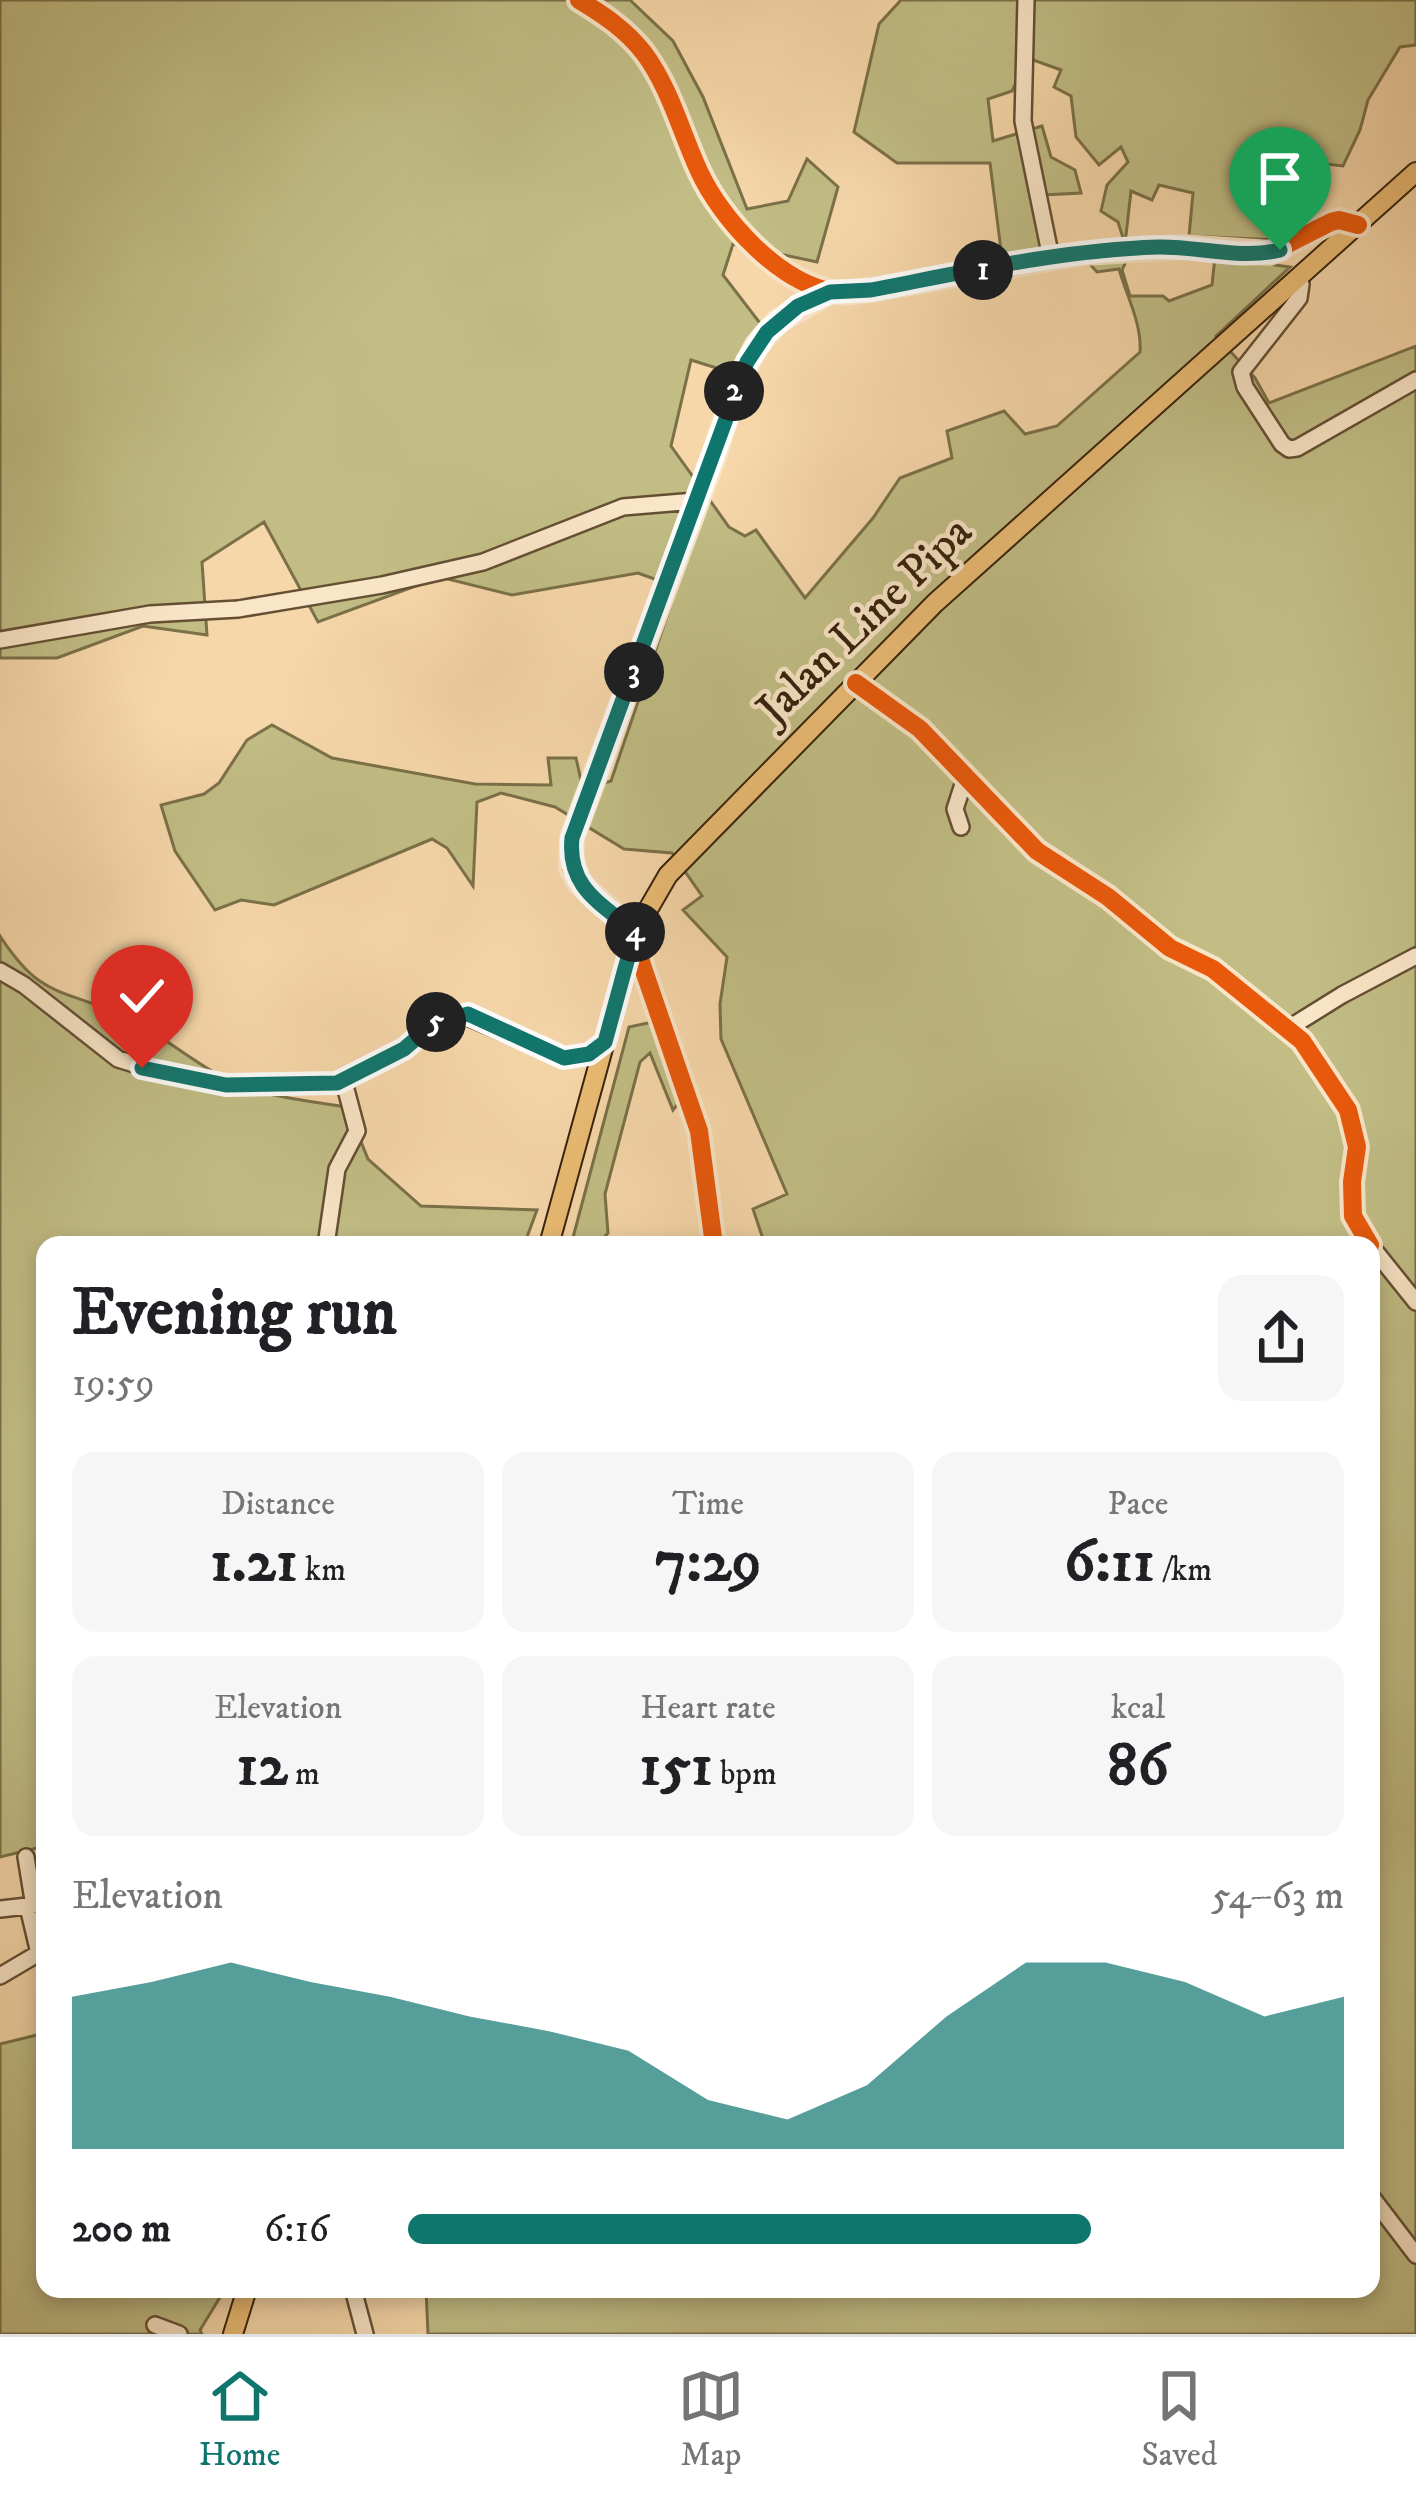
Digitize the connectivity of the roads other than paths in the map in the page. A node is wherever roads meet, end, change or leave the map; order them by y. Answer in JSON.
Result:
{"nodes":[{"id":1,"x":580,"y":0,"type":"edge"},
{"id":2,"x":1026,"y":0,"type":"edge"},
{"id":3,"x":607,"y":7,"type":"edge"},
{"id":4,"x":1416,"y":172,"type":"edge"},
{"id":5,"x":1358,"y":225,"type":"junction"},
{"id":6,"x":1051,"y":258,"type":"junction"},
{"id":7,"x":1298,"y":278,"type":"junction"},
{"id":8,"x":830,"y":292,"type":"junction"},
{"id":9,"x":1416,"y":380,"type":"edge"},
{"id":10,"x":695,"y":501,"type":"junction"},
{"id":11,"x":0,"y":640,"type":"edge"},
{"id":12,"x":856,"y":683,"type":"junction"},
{"id":13,"x":966,"y":775,"type":"junction"},
{"id":14,"x":961,"y":826,"type":"dead end"},
{"id":15,"x":635,"y":932,"type":"junction"},
{"id":16,"x":1416,"y":956,"type":"edge"},
{"id":17,"x":0,"y":970,"type":"edge"},
{"id":18,"x":1289,"y":1028,"type":"junction"},
{"id":19,"x":605,"y":1042,"type":"junction"},
{"id":20,"x":344,"y":1082,"type":"junction"},
{"id":21,"x":327,"y":1236,"type":"edge"},
{"id":22,"x":551,"y":1236,"type":"edge"},
{"id":23,"x":713,"y":1236,"type":"edge"},
{"id":24,"x":1365,"y":1236,"type":"edge"},
{"id":25,"x":1380,"y":1256,"type":"edge"},
{"id":26,"x":1416,"y":1302,"type":"edge"},
{"id":27,"x":26,"y":1857,"type":"dead end"},
{"id":28,"x":36,"y":1906,"type":"edge"},
{"id":29,"x":0,"y":1909,"type":"edge"},
{"id":30,"x":36,"y":1958,"type":"edge"},
{"id":31,"x":0,"y":1976,"type":"edge"},
{"id":32,"x":1380,"y":2208,"type":"edge"},
{"id":33,"x":1416,"y":2255,"type":"edge"},
{"id":34,"x":244,"y":2298,"type":"edge"},
{"id":35,"x":355,"y":2298,"type":"edge"},
{"id":36,"x":155,"y":2325,"type":"dead end"},
{"id":37,"x":179,"y":2334,"type":"edge"},
{"id":38,"x":233,"y":2334,"type":"edge"},
{"id":39,"x":365,"y":2334,"type":"edge"}],
"edges":[{"from":1,"to":3,"type":"street"},
{"from":2,"to":6,"type":"street"},
{"from":3,"to":8,"type":"street"},
{"from":4,"to":5,"type":"main road","name":"Jalan Line Pipa"},
{"from":5,"to":6,"type":"street"},
{"from":5,"to":7,"type":"main road","name":"Jalan Line Pipa"},
{"from":6,"to":8,"type":"street"},
{"from":7,"to":9,"type":"street"},
{"from":7,"to":12,"type":"main road","name":"Jalan Line Pipa"},
{"from":8,"to":10,"type":"street"},
{"from":10,"to":11,"type":"street"},
{"from":10,"to":15,"type":"street"},
{"from":12,"to":13,"type":"street"},
{"from":12,"to":15,"type":"main road","name":"Jalan Line Pipa"},
{"from":13,"to":14,"type":"street"},
{"from":13,"to":18,"type":"street"},
{"from":15,"to":19,"type":"main road","name":"Jalan Line Pipa"},
{"from":15,"to":23,"type":"street"},
{"from":16,"to":18,"type":"street"},
{"from":17,"to":20,"type":"street"},
{"from":18,"to":24,"type":"street"},
{"from":19,"to":20,"type":"street"},
{"from":19,"to":22,"type":"main road","name":"Jalan Line Pipa"},
{"from":20,"to":21,"type":"street"},
{"from":25,"to":26,"type":"street"},
{"from":27,"to":28,"type":"street"},
{"from":28,"to":29,"type":"street"},
{"from":30,"to":31,"type":"street"},
{"from":32,"to":33,"type":"street"},
{"from":34,"to":38,"type":"main road"},
{"from":35,"to":39,"type":"street"},
{"from":36,"to":37,"type":"street"}]}
